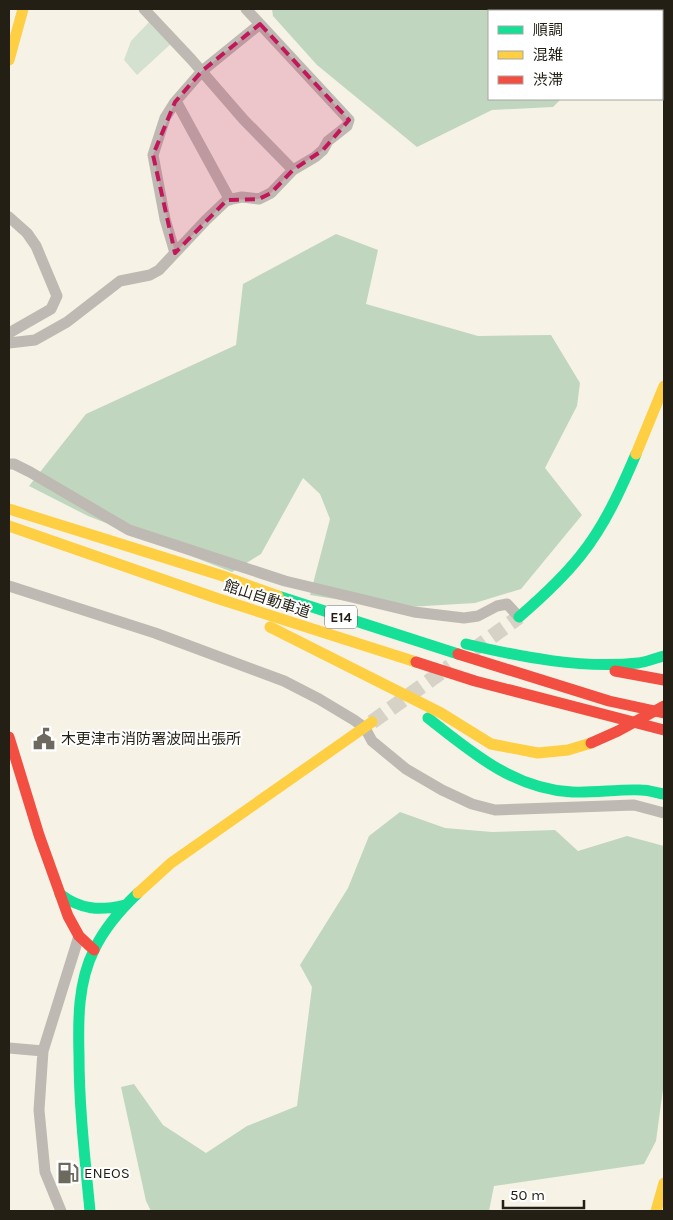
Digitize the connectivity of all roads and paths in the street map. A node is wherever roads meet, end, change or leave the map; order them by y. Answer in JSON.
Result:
{"nodes":[{"id":1,"x":23,"y":9,"type":"edge"},
{"id":2,"x":144,"y":9,"type":"edge"},
{"id":3,"x":246,"y":9,"type":"edge"},
{"id":4,"x":260,"y":24,"type":"junction"},
{"id":5,"x":9,"y":60,"type":"edge"},
{"id":6,"x":202,"y":71,"type":"junction"},
{"id":7,"x":176,"y":101,"type":"junction"},
{"id":8,"x":293,"y":170,"type":"junction"},
{"id":9,"x":230,"y":200,"type":"junction"},
{"id":10,"x":9,"y":217,"type":"edge"},
{"id":11,"x":175,"y":253,"type":"junction"},
{"id":12,"x":9,"y":333,"type":"edge"},
{"id":13,"x":9,"y":343,"type":"edge"},
{"id":14,"x":664,"y":386,"type":"edge"},
{"id":15,"x":9,"y":464,"type":"edge"},
{"id":16,"x":14,"y":511,"type":"edge"},
{"id":17,"x":9,"y":526,"type":"edge"},
{"id":18,"x":44,"y":538,"type":"junction"},
{"id":19,"x":9,"y":586,"type":"edge"},
{"id":20,"x":292,"y":601,"type":"junction"},
{"id":21,"x":520,"y":617,"type":"joint"},
{"id":22,"x":664,"y":656,"type":"edge"},
{"id":23,"x":539,"y":658,"type":"junction"},
{"id":24,"x":355,"y":669,"type":"junction"},
{"id":25,"x":664,"y":680,"type":"edge"},
{"id":26,"x":664,"y":706,"type":"edge"},
{"id":27,"x":664,"y":713,"type":"edge"},
{"id":28,"x":368,"y":725,"type":"junction"},
{"id":29,"x":664,"y":730,"type":"edge"},
{"id":30,"x":9,"y":737,"type":"edge"},
{"id":31,"x":664,"y":794,"type":"edge"},
{"id":32,"x":664,"y":813,"type":"edge"},
{"id":33,"x":60,"y":894,"type":"junction"},
{"id":34,"x":125,"y":905,"type":"junction"},
{"id":35,"x":79,"y":936,"type":"junction"},
{"id":36,"x":94,"y":950,"type":"junction"},
{"id":37,"x":9,"y":1048,"type":"edge"},
{"id":38,"x":43,"y":1051,"type":"junction"},
{"id":39,"x":664,"y":1182,"type":"edge"},
{"id":40,"x":61,"y":1211,"type":"edge"},
{"id":41,"x":90,"y":1211,"type":"edge"},
{"id":42,"x":656,"y":1211,"type":"edge"}],
"edges":[{"from":1,"to":5,"type":"main road"},
{"from":2,"to":6,"type":"street"},
{"from":3,"to":4,"type":"street"},
{"from":4,"to":6,"type":"street"},
{"from":4,"to":8,"type":"street"},
{"from":6,"to":7,"type":"street"},
{"from":6,"to":8,"type":"street"},
{"from":7,"to":9,"type":"street"},
{"from":7,"to":11,"type":"street"},
{"from":8,"to":9,"type":"street"},
{"from":9,"to":11,"type":"street"},
{"from":10,"to":12,"type":"street"},
{"from":11,"to":13,"type":"street"},
{"from":14,"to":21,"type":"main road"},
{"from":15,"to":21,"type":"street"},
{"from":16,"to":20,"type":"main road","name":"館山自動車道","number":"E14"},
{"from":17,"to":18,"type":"main road","name":"館山自動車道","number":"E14"},
{"from":18,"to":24,"type":"main road"},
{"from":18,"to":29,"type":"main road","name":"館山自動車道","number":"E14"},
{"from":19,"to":28,"type":"street"},
{"from":20,"to":23,"type":"main road"},
{"from":20,"to":27,"type":"main road","name":"館山自動車道","number":"E14"},
{"from":22,"to":23,"type":"main road"},
{"from":23,"to":25,"type":"main road"},
{"from":24,"to":26,"type":"main road","bridge":true},
{"from":24,"to":31,"type":"main road"},
{"from":28,"to":32,"type":"street"},
{"from":28,"to":34,"type":"main road"},
{"from":30,"to":33,"type":"main road"},
{"from":33,"to":34,"type":"main road"},
{"from":33,"to":35,"type":"main road"},
{"from":34,"to":36,"type":"main road"},
{"from":35,"to":36,"type":"main road"},
{"from":35,"to":38,"type":"street"},
{"from":36,"to":41,"type":"main road"},
{"from":37,"to":38,"type":"street"},
{"from":38,"to":40,"type":"street"},
{"from":39,"to":42,"type":"main road"}]}
